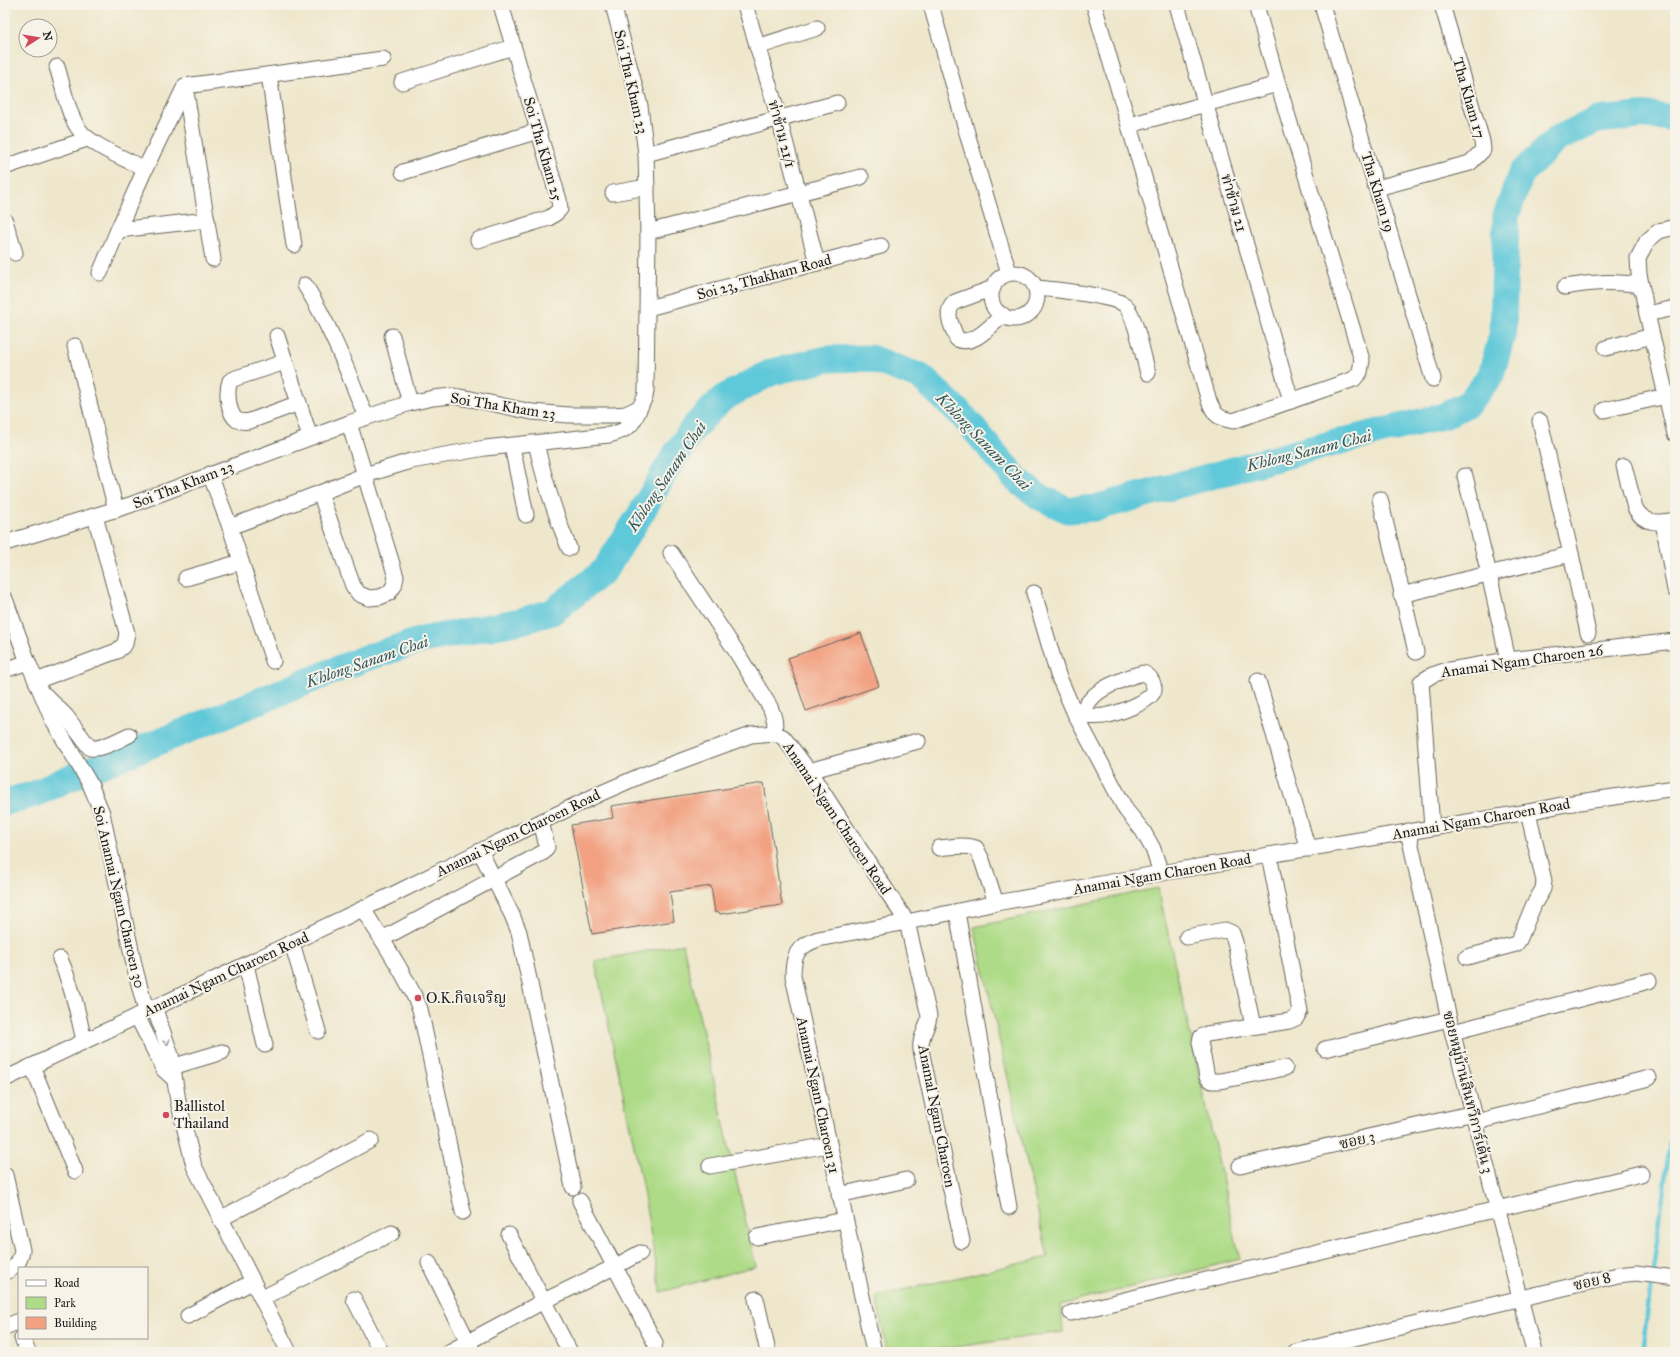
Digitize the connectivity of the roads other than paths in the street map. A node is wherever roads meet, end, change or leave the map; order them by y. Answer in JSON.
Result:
{"nodes":[{"id":1,"x":501,"y":5,"type":"edge"},
{"id":2,"x":613,"y":5,"type":"edge"},
{"id":3,"x":745,"y":5,"type":"edge"},
{"id":4,"x":931,"y":5,"type":"edge"},
{"id":5,"x":1094,"y":5,"type":"edge"},
{"id":6,"x":1177,"y":5,"type":"edge"},
{"id":7,"x":1256,"y":5,"type":"edge"},
{"id":8,"x":1322,"y":5,"type":"edge"},
{"id":9,"x":1442,"y":5,"type":"edge"},
{"id":10,"x":817,"y":28,"type":"dead end"},
{"id":11,"x":513,"y":47,"type":"junction"},
{"id":12,"x":758,"y":47,"type":"junction"},
{"id":13,"x":383,"y":59,"type":"dead end"},
{"id":14,"x":57,"y":67,"type":"dead end"},
{"id":15,"x":269,"y":75,"type":"junction"},
{"id":16,"x":402,"y":82,"type":"dead end"},
{"id":17,"x":1278,"y":84,"type":"junction"},
{"id":18,"x":185,"y":86,"type":"junction"},
{"id":19,"x":837,"y":103,"type":"dead end"},
{"id":20,"x":1205,"y":104,"type":"junction"},
{"id":21,"x":779,"y":118,"type":"junction"},
{"id":22,"x":1130,"y":126,"type":"junction"},
{"id":23,"x":538,"y":131,"type":"junction"},
{"id":24,"x":87,"y":139,"type":"junction"},
{"id":25,"x":646,"y":154,"type":"junction"},
{"id":26,"x":5,"y":166,"type":"edge"},
{"id":27,"x":145,"y":169,"type":"junction"},
{"id":28,"x":403,"y":172,"type":"dead end"},
{"id":29,"x":861,"y":177,"type":"dead end"},
{"id":30,"x":647,"y":187,"type":"junction"},
{"id":31,"x":1377,"y":188,"type":"junction"},
{"id":32,"x":613,"y":193,"type":"dead end"},
{"id":33,"x":798,"y":193,"type":"junction"},
{"id":34,"x":207,"y":220,"type":"junction"},
{"id":35,"x":5,"y":221,"type":"edge"},
{"id":36,"x":1675,"y":227,"type":"edge"},
{"id":37,"x":118,"y":230,"type":"junction"},
{"id":38,"x":648,"y":232,"type":"junction"},
{"id":39,"x":478,"y":240,"type":"dead end"},
{"id":40,"x":294,"y":245,"type":"dead end"},
{"id":41,"x":881,"y":246,"type":"dead end"},
{"id":42,"x":15,"y":253,"type":"dead end"},
{"id":43,"x":213,"y":259,"type":"dead end"},
{"id":44,"x":817,"y":264,"type":"junction"},
{"id":45,"x":100,"y":273,"type":"dead end"},
{"id":46,"x":1009,"y":273,"type":"junction"},
{"id":47,"x":305,"y":285,"type":"dead end"},
{"id":48,"x":1642,"y":285,"type":"junction"},
{"id":49,"x":993,"y":288,"type":"junction"},
{"id":50,"x":1036,"y":288,"type":"junction"},
{"id":51,"x":1565,"y":288,"type":"dead end"},
{"id":52,"x":648,"y":308,"type":"junction"},
{"id":53,"x":1675,"y":308,"type":"edge"},
{"id":54,"x":1648,"y":314,"type":"junction"},
{"id":55,"x":1003,"y":316,"type":"junction"},
{"id":56,"x":277,"y":336,"type":"dead end"},
{"id":57,"x":392,"y":336,"type":"dead end"},
{"id":58,"x":1652,"y":336,"type":"junction"},
{"id":59,"x":75,"y":346,"type":"dead end"},
{"id":60,"x":1606,"y":348,"type":"dead end"},
{"id":61,"x":285,"y":362,"type":"junction"},
{"id":62,"x":1148,"y":373,"type":"dead end"},
{"id":63,"x":1433,"y":379,"type":"dead end"},
{"id":64,"x":1666,"y":396,"type":"junction"},
{"id":65,"x":1291,"y":401,"type":"junction"},
{"id":66,"x":299,"y":403,"type":"junction"},
{"id":67,"x":410,"y":403,"type":"junction"},
{"id":68,"x":640,"y":406,"type":"junction"},
{"id":69,"x":1604,"y":410,"type":"dead end"},
{"id":70,"x":366,"y":418,"type":"junction"},
{"id":71,"x":1540,"y":421,"type":"dead end"},
{"id":72,"x":349,"y":423,"type":"junction"},
{"id":73,"x":1675,"y":434,"type":"edge"},
{"id":74,"x":310,"y":437,"type":"junction"},
{"id":75,"x":536,"y":443,"type":"junction"},
{"id":76,"x":512,"y":446,"type":"junction"},
{"id":77,"x":1624,"y":466,"type":"dead end"},
{"id":78,"x":210,"y":474,"type":"junction"},
{"id":79,"x":364,"y":475,"type":"junction"},
{"id":80,"x":1465,"y":476,"type":"dead end"},
{"id":81,"x":320,"y":493,"type":"junction"},
{"id":82,"x":1380,"y":499,"type":"dead end"},
{"id":83,"x":116,"y":510,"type":"junction"},
{"id":84,"x":526,"y":515,"type":"dead end"},
{"id":85,"x":95,"y":516,"type":"junction"},
{"id":86,"x":1669,"y":521,"type":"edge"},
{"id":87,"x":230,"y":527,"type":"junction"},
{"id":88,"x":5,"y":543,"type":"edge"},
{"id":89,"x":569,"y":548,"type":"dead end"},
{"id":90,"x":671,"y":553,"type":"dead end"},
{"id":91,"x":1571,"y":554,"type":"junction"},
{"id":92,"x":241,"y":562,"type":"junction"},
{"id":93,"x":1489,"y":574,"type":"junction"},
{"id":94,"x":186,"y":578,"type":"dead end"},
{"id":95,"x":1675,"y":590,"type":"edge"},
{"id":96,"x":1034,"y":593,"type":"dead end"},
{"id":97,"x":1401,"y":595,"type":"junction"},
{"id":98,"x":5,"y":599,"type":"edge"},
{"id":99,"x":1588,"y":633,"type":"dead end"},
{"id":100,"x":1675,"y":641,"type":"edge"},
{"id":101,"x":1416,"y":652,"type":"dead end"},
{"id":102,"x":1508,"y":660,"type":"junction"},
{"id":103,"x":273,"y":661,"type":"dead end"},
{"id":104,"x":28,"y":662,"type":"junction"},
{"id":105,"x":5,"y":670,"type":"edge"},
{"id":106,"x":1258,"y":680,"type":"dead end"},
{"id":107,"x":38,"y":685,"type":"junction"},
{"id":108,"x":1076,"y":716,"type":"junction"},
{"id":109,"x":774,"y":733,"type":"junction"},
{"id":110,"x":129,"y":735,"type":"dead end"},
{"id":111,"x":918,"y":741,"type":"dead end"},
{"id":112,"x":809,"y":771,"type":"junction"},
{"id":113,"x":1675,"y":788,"type":"edge"},
{"id":114,"x":1528,"y":812,"type":"junction"},
{"id":115,"x":541,"y":821,"type":"junction"},
{"id":116,"x":1432,"y":827,"type":"junction"},
{"id":117,"x":1408,"y":831,"type":"junction"},
{"id":118,"x":939,"y":848,"type":"dead end"},
{"id":119,"x":1308,"y":848,"type":"junction"},
{"id":120,"x":480,"y":851,"type":"junction"},
{"id":121,"x":1269,"y":855,"type":"junction"},
{"id":122,"x":1161,"y":873,"type":"junction"},
{"id":123,"x":493,"y":879,"type":"junction"},
{"id":124,"x":996,"y":903,"type":"junction"},
{"id":125,"x":363,"y":909,"type":"junction"},
{"id":126,"x":957,"y":912,"type":"junction"},
{"id":127,"x":907,"y":922,"type":"junction"},
{"id":128,"x":1187,"y":937,"type":"dead end"},
{"id":129,"x":382,"y":939,"type":"junction"},
{"id":130,"x":292,"y":943,"type":"junction"},
{"id":131,"x":1467,"y":957,"type":"dead end"},
{"id":132,"x":60,"y":959,"type":"dead end"},
{"id":133,"x":246,"y":965,"type":"junction"},
{"id":134,"x":1649,"y":981,"type":"dead end"},
{"id":135,"x":146,"y":1011,"type":"junction"},
{"id":136,"x":1253,"y":1026,"type":"junction"},
{"id":137,"x":1451,"y":1026,"type":"junction"},
{"id":138,"x":318,"y":1031,"type":"dead end"},
{"id":139,"x":84,"y":1041,"type":"junction"},
{"id":140,"x":265,"y":1044,"type":"dead end"},
{"id":141,"x":1325,"y":1049,"type":"dead end"},
{"id":142,"x":222,"y":1052,"type":"dead end"},
{"id":143,"x":32,"y":1066,"type":"junction"},
{"id":144,"x":1285,"y":1068,"type":"dead end"},
{"id":145,"x":171,"y":1072,"type":"junction"},
{"id":146,"x":1649,"y":1078,"type":"dead end"},
{"id":147,"x":5,"y":1079,"type":"edge"},
{"id":148,"x":1475,"y":1117,"type":"junction"},
{"id":149,"x":371,"y":1140,"type":"dead end"},
{"id":150,"x":829,"y":1145,"type":"junction"},
{"id":151,"x":710,"y":1166,"type":"dead end"},
{"id":152,"x":1240,"y":1166,"type":"dead end"},
{"id":153,"x":75,"y":1171,"type":"dead end"},
{"id":154,"x":1641,"y":1174,"type":"dead end"},
{"id":155,"x":5,"y":1176,"type":"edge"},
{"id":156,"x":906,"y":1180,"type":"dead end"},
{"id":157,"x":573,"y":1187,"type":"dead end"},
{"id":158,"x":839,"y":1195,"type":"junction"},
{"id":159,"x":580,"y":1201,"type":"dead end"},
{"id":160,"x":1009,"y":1207,"type":"dead end"},
{"id":161,"x":1497,"y":1209,"type":"junction"},
{"id":162,"x":463,"y":1212,"type":"dead end"},
{"id":163,"x":220,"y":1219,"type":"junction"},
{"id":164,"x":845,"y":1220,"type":"junction"},
{"id":165,"x":392,"y":1232,"type":"dead end"},
{"id":166,"x":509,"y":1235,"type":"dead end"},
{"id":167,"x":757,"y":1237,"type":"dead end"},
{"id":168,"x":962,"y":1241,"type":"dead end"},
{"id":169,"x":640,"y":1253,"type":"dead end"},
{"id":170,"x":429,"y":1263,"type":"dead end"},
{"id":171,"x":614,"y":1267,"type":"junction"},
{"id":172,"x":5,"y":1272,"type":"edge"},
{"id":173,"x":1670,"y":1277,"type":"edge"},
{"id":174,"x":252,"y":1282,"type":"junction"},
{"id":175,"x":262,"y":1298,"type":"junction"},
{"id":176,"x":1521,"y":1298,"type":"junction"},
{"id":177,"x":354,"y":1299,"type":"dead end"},
{"id":178,"x":756,"y":1299,"type":"dead end"},
{"id":179,"x":542,"y":1302,"type":"junction"},
{"id":180,"x":1071,"y":1313,"type":"dead end"},
{"id":181,"x":188,"y":1316,"type":"dead end"},
{"id":182,"x":22,"y":1339,"type":"edge"},
{"id":183,"x":655,"y":1343,"type":"dead end"},
{"id":184,"x":471,"y":1347,"type":"edge"},
{"id":185,"x":28,"y":1352,"type":"edge"},
{"id":186,"x":289,"y":1352,"type":"edge"},
{"id":187,"x":381,"y":1352,"type":"edge"},
{"id":188,"x":449,"y":1352,"type":"edge"},
{"id":189,"x":570,"y":1352,"type":"edge"},
{"id":190,"x":768,"y":1352,"type":"edge"},
{"id":191,"x":874,"y":1352,"type":"edge"},
{"id":192,"x":1296,"y":1352,"type":"edge"},
{"id":193,"x":1534,"y":1352,"type":"edge"}],
"edges":[{"from":1,"to":11,"type":"street","name":"Soi Tha Kham 25"},
{"from":2,"to":25,"type":"street","name":"Soi Tha Kham 23"},
{"from":3,"to":12,"type":"street","name":"ท่าข้าม 21/1"},
{"from":4,"to":46,"type":"street"},
{"from":5,"to":22,"type":"street"},
{"from":6,"to":20,"type":"street","name":"ท่าข้าม 21"},
{"from":7,"to":17,"type":"street"},
{"from":8,"to":31,"type":"street","name":"Tha Kham 19"},
{"from":9,"to":31,"type":"street","name":"Tha Kham 17"},
{"from":10,"to":12,"type":"street"},
{"from":11,"to":16,"type":"street"},
{"from":11,"to":23,"type":"street","name":"Soi Tha Kham 25"},
{"from":12,"to":21,"type":"street","name":"ท่าข้าม 21/1"},
{"from":13,"to":15,"type":"street"},
{"from":14,"to":24,"type":"street"},
{"from":15,"to":18,"type":"street"},
{"from":15,"to":40,"type":"street"},
{"from":17,"to":20,"type":"street"},
{"from":17,"to":65,"type":"street"},
{"from":18,"to":27,"type":"street"},
{"from":18,"to":34,"type":"street"},
{"from":19,"to":21,"type":"street"},
{"from":20,"to":22,"type":"street"},
{"from":20,"to":65,"type":"street","name":"ท่าข้าม 21"},
{"from":21,"to":25,"type":"street"},
{"from":21,"to":33,"type":"street","name":"ท่าข้าม 21/1"},
{"from":22,"to":65,"type":"street"},
{"from":23,"to":28,"type":"street"},
{"from":23,"to":39,"type":"street","name":"Soi Tha Kham 25"},
{"from":24,"to":26,"type":"street"},
{"from":24,"to":27,"type":"street"},
{"from":25,"to":30,"type":"street","name":"Soi Tha Kham 23"},
{"from":27,"to":37,"type":"street"},
{"from":29,"to":33,"type":"street"},
{"from":30,"to":32,"type":"street"},
{"from":30,"to":38,"type":"street","name":"Soi Tha Kham 23"},
{"from":31,"to":63,"type":"street","name":"Tha Kham 19"},
{"from":33,"to":38,"type":"street"},
{"from":33,"to":44,"type":"street","name":"ท่าข้าม 21/1"},
{"from":34,"to":37,"type":"street"},
{"from":34,"to":43,"type":"street"},
{"from":35,"to":42,"type":"street"},
{"from":36,"to":48,"type":"street"},
{"from":37,"to":45,"type":"street"},
{"from":38,"to":52,"type":"street","name":"Soi Tha Kham 23"},
{"from":41,"to":44,"type":"street","name":"Soi 23, Thakham Road"},
{"from":44,"to":52,"type":"street","name":"Soi 23, Thakham Road"},
{"from":46,"to":49,"type":"street"},
{"from":46,"to":50,"type":"street"},
{"from":47,"to":70,"type":"street"},
{"from":48,"to":51,"type":"street"},
{"from":48,"to":54,"type":"street"},
{"from":49,"to":55,"type":"street"},
{"from":49,"to":55,"type":"street"},
{"from":50,"to":55,"type":"street"},
{"from":50,"to":62,"type":"street"},
{"from":52,"to":68,"type":"street","name":"Soi Tha Kham 23"},
{"from":53,"to":54,"type":"street"},
{"from":54,"to":58,"type":"street"},
{"from":56,"to":61,"type":"street"},
{"from":57,"to":67,"type":"street"},
{"from":58,"to":60,"type":"street"},
{"from":58,"to":64,"type":"street"},
{"from":59,"to":83,"type":"street"},
{"from":61,"to":66,"type":"street"},
{"from":61,"to":66,"type":"street"},
{"from":64,"to":69,"type":"street"},
{"from":64,"to":73,"type":"street"},
{"from":66,"to":74,"type":"street"},
{"from":67,"to":68,"type":"street","name":"Soi Tha Kham 23"},
{"from":67,"to":70,"type":"street","name":"Soi Tha Kham 23"},
{"from":68,"to":75,"type":"street"},
{"from":70,"to":72,"type":"street","name":"Soi Tha Kham 23"},
{"from":71,"to":91,"type":"street"},
{"from":72,"to":74,"type":"street","name":"Soi Tha Kham 23"},
{"from":72,"to":79,"type":"street"},
{"from":74,"to":78,"type":"street","name":"Soi Tha Kham 23"},
{"from":75,"to":76,"type":"street"},
{"from":75,"to":89,"type":"street"},
{"from":76,"to":79,"type":"street"},
{"from":76,"to":84,"type":"street"},
{"from":77,"to":86,"type":"street"},
{"from":78,"to":83,"type":"street","name":"Soi Tha Kham 23"},
{"from":78,"to":87,"type":"street"},
{"from":79,"to":81,"type":"street"},
{"from":79,"to":81,"type":"street"},
{"from":80,"to":93,"type":"street"},
{"from":81,"to":87,"type":"street"},
{"from":82,"to":97,"type":"street"},
{"from":83,"to":85,"type":"street","name":"Soi Tha Kham 23"},
{"from":85,"to":88,"type":"street","name":"Soi Tha Kham 23"},
{"from":85,"to":107,"type":"street"},
{"from":86,"to":95,"type":"street"},
{"from":87,"to":92,"type":"street"},
{"from":90,"to":109,"type":"street"},
{"from":91,"to":93,"type":"street"},
{"from":91,"to":99,"type":"street"},
{"from":92,"to":94,"type":"street"},
{"from":92,"to":103,"type":"street"},
{"from":93,"to":97,"type":"street"},
{"from":93,"to":102,"type":"street"},
{"from":96,"to":108,"type":"street"},
{"from":97,"to":101,"type":"street"},
{"from":98,"to":104,"type":"street","name":"Soi Anamai Ngam Charoen 30"},
{"from":100,"to":102,"type":"street","name":"Anamai Ngam Charoen 26"},
{"from":102,"to":116,"type":"street","name":"Anamai Ngam Charoen 26"},
{"from":104,"to":105,"type":"street"},
{"from":104,"to":107,"type":"street","name":"Soi Anamai Ngam Charoen 30"},
{"from":106,"to":119,"type":"street"},
{"from":107,"to":110,"type":"street"},
{"from":107,"to":135,"type":"street","name":"Soi Anamai Ngam Charoen 30"},
{"from":108,"to":108,"type":"street"},
{"from":108,"to":122,"type":"street"},
{"from":109,"to":112,"type":"street","name":"Anamai Ngam Charoen Road"},
{"from":109,"to":115,"type":"street","name":"Anamai Ngam Charoen Road"},
{"from":111,"to":112,"type":"street"},
{"from":112,"to":127,"type":"street","name":"Anamai Ngam Charoen Road"},
{"from":113,"to":114,"type":"street","name":"Anamai Ngam Charoen Road"},
{"from":114,"to":116,"type":"street","name":"Anamai Ngam Charoen Road"},
{"from":114,"to":131,"type":"street"},
{"from":115,"to":120,"type":"street","name":"Anamai Ngam Charoen Road"},
{"from":115,"to":123,"type":"street"},
{"from":116,"to":117,"type":"street","name":"Anamai Ngam Charoen Road"},
{"from":117,"to":119,"type":"street","name":"Anamai Ngam Charoen Road"},
{"from":117,"to":137,"type":"street","name":"ซอยหมู่บ้าน่สินทวีการ์เด้น 3"},
{"from":118,"to":124,"type":"street"},
{"from":119,"to":121,"type":"street","name":"Anamai Ngam Charoen Road"},
{"from":120,"to":123,"type":"street"},
{"from":120,"to":125,"type":"street","name":"Anamai Ngam Charoen Road"},
{"from":121,"to":122,"type":"street","name":"Anamai Ngam Charoen Road"},
{"from":121,"to":136,"type":"street"},
{"from":122,"to":124,"type":"street","name":"Anamai Ngam Charoen Road"},
{"from":123,"to":129,"type":"street"},
{"from":123,"to":157,"type":"street"},
{"from":124,"to":126,"type":"street","name":"Anamai Ngam Charoen Road"},
{"from":125,"to":129,"type":"street"},
{"from":125,"to":130,"type":"street","name":"Anamai Ngam Charoen Road"},
{"from":126,"to":127,"type":"street","name":"Anamai Ngam Charoen Road"},
{"from":126,"to":160,"type":"street"},
{"from":127,"to":150,"type":"street","name":"Anamai Ngam Charoen 31"},
{"from":127,"to":168,"type":"street","name":"Anamal Ngam Charoen"},
{"from":128,"to":136,"type":"street"},
{"from":129,"to":162,"type":"street"},
{"from":130,"to":133,"type":"street","name":"Anamai Ngam Charoen Road"},
{"from":130,"to":138,"type":"street"},
{"from":132,"to":139,"type":"street"},
{"from":133,"to":135,"type":"street","name":"Anamai Ngam Charoen Road"},
{"from":133,"to":140,"type":"street"},
{"from":134,"to":137,"type":"street"},
{"from":135,"to":139,"type":"street","name":"Anamai Ngam Charoen Road"},
{"from":135,"to":145,"type":"street","name":"Soi Anamai Ngam Charoen 30"},
{"from":136,"to":144,"type":"street"},
{"from":137,"to":141,"type":"street"},
{"from":137,"to":148,"type":"street","name":"ซอยหมู่บ้าน่สินทวีการ์เด้น 3"},
{"from":139,"to":143,"type":"street","name":"Anamai Ngam Charoen Road"},
{"from":142,"to":145,"type":"street"},
{"from":143,"to":147,"type":"street","name":"Anamai Ngam Charoen Road"},
{"from":143,"to":153,"type":"street"},
{"from":145,"to":163,"type":"street","name":"Soi Anamai Ngam Charoen 30"},
{"from":146,"to":148,"type":"street","name":"ซอย 3"},
{"from":148,"to":152,"type":"street","name":"ซอย 3"},
{"from":148,"to":161,"type":"street","name":"ซอยหมู่บ้าน่สินทวีการ์เด้น 3"},
{"from":149,"to":163,"type":"street"},
{"from":150,"to":151,"type":"street"},
{"from":150,"to":158,"type":"street","name":"Anamai Ngam Charoen 31"},
{"from":154,"to":161,"type":"street"},
{"from":155,"to":172,"type":"street"},
{"from":156,"to":158,"type":"street"},
{"from":158,"to":164,"type":"street","name":"Anamai Ngam Charoen 31"},
{"from":159,"to":171,"type":"street"},
{"from":161,"to":176,"type":"street","name":"ซอยหมู่บ้าน่สินทวีการ์เด้น 3"},
{"from":161,"to":180,"type":"street"},
{"from":163,"to":174,"type":"street","name":"Soi Anamai Ngam Charoen 30"},
{"from":164,"to":167,"type":"street"},
{"from":164,"to":191,"type":"street","name":"Anamai Ngam Charoen 31"},
{"from":165,"to":175,"type":"street"},
{"from":166,"to":179,"type":"street"},
{"from":169,"to":171,"type":"street"},
{"from":170,"to":184,"type":"street"},
{"from":171,"to":179,"type":"street"},
{"from":171,"to":183,"type":"street"},
{"from":173,"to":176,"type":"street","name":"ซอย 8"},
{"from":174,"to":175,"type":"street","name":"Soi Anamai Ngam Charoen 30"},
{"from":174,"to":181,"type":"street"},
{"from":175,"to":186,"type":"street","name":"Soi Anamai Ngam Charoen 30"},
{"from":176,"to":192,"type":"street","name":"ซอย 8"},
{"from":176,"to":193,"type":"street","name":"ซอยหมู่บ้าน่สินทวีการ์เด้น 3"},
{"from":177,"to":187,"type":"street"},
{"from":178,"to":190,"type":"street"},
{"from":179,"to":184,"type":"street"},
{"from":179,"to":189,"type":"street"},
{"from":182,"to":185,"type":"street"},
{"from":184,"to":188,"type":"street"}]}
